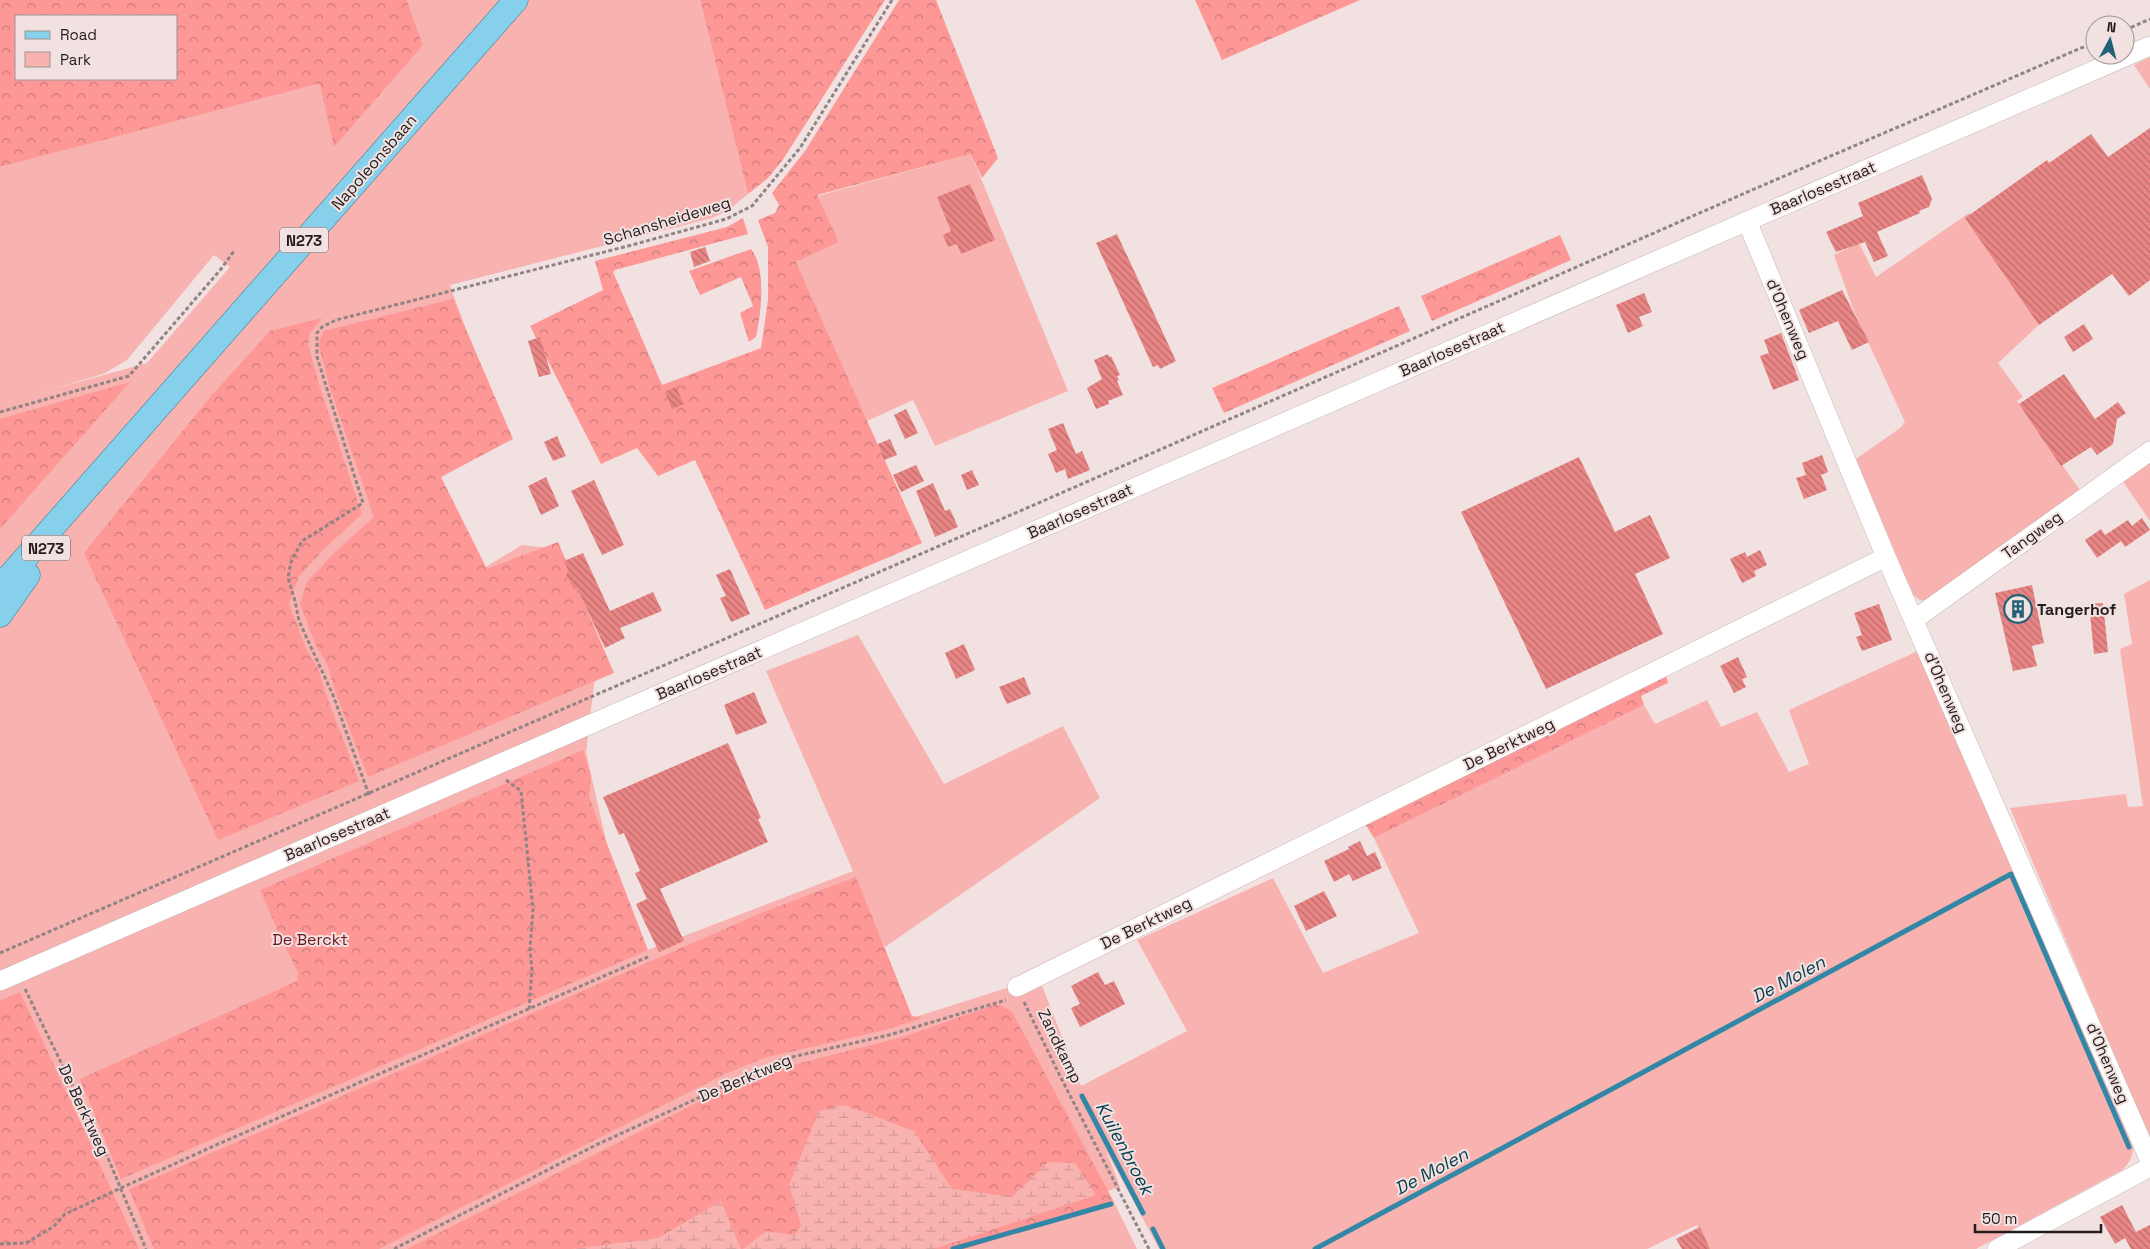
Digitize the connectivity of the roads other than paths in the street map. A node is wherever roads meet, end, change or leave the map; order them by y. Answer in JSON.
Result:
{"nodes":[{"id":1,"x":516,"y":0,"type":"edge"},
{"id":2,"x":2150,"y":46,"type":"edge"},
{"id":3,"x":1747,"y":221,"type":"junction"},
{"id":4,"x":2150,"y":450,"type":"edge"},
{"id":5,"x":93,"y":481,"type":"junction"},
{"id":6,"x":1886,"y":557,"type":"junction"},
{"id":7,"x":0,"y":587,"type":"edge"},
{"id":8,"x":0,"y":615,"type":"edge"},
{"id":9,"x":1915,"y":619,"type":"junction"},
{"id":10,"x":9,"y":977,"type":"edge"},
{"id":11,"x":1017,"y":987,"type":"road end"},
{"id":12,"x":2150,"y":1161,"type":"edge"},
{"id":13,"x":2150,"y":1167,"type":"edge"},
{"id":14,"x":1997,"y":1249,"type":"edge"}],
"edges":[{"from":1,"to":5,"type":"main road","name":"Napoleonsbaan","number":"N273"},
{"from":2,"to":3,"type":"street","name":"Baarlosestraat"},
{"from":3,"to":6,"type":"street","name":"d'Ohenweg"},
{"from":3,"to":10,"type":"street","name":"Baarlosestraat"},
{"from":4,"to":9,"type":"street","name":"Tangweg"},
{"from":5,"to":7,"type":"main road","name":"Napoleonsbaan","number":"N273"},
{"from":5,"to":8,"type":"main road","name":"Napoleonsbaan","number":"N273"},
{"from":6,"to":9,"type":"street","name":"d'Ohenweg"},
{"from":6,"to":11,"type":"street","name":"De Berktweg"},
{"from":9,"to":12,"type":"street","name":"d'Ohenweg"},
{"from":13,"to":14,"type":"street"}]}
